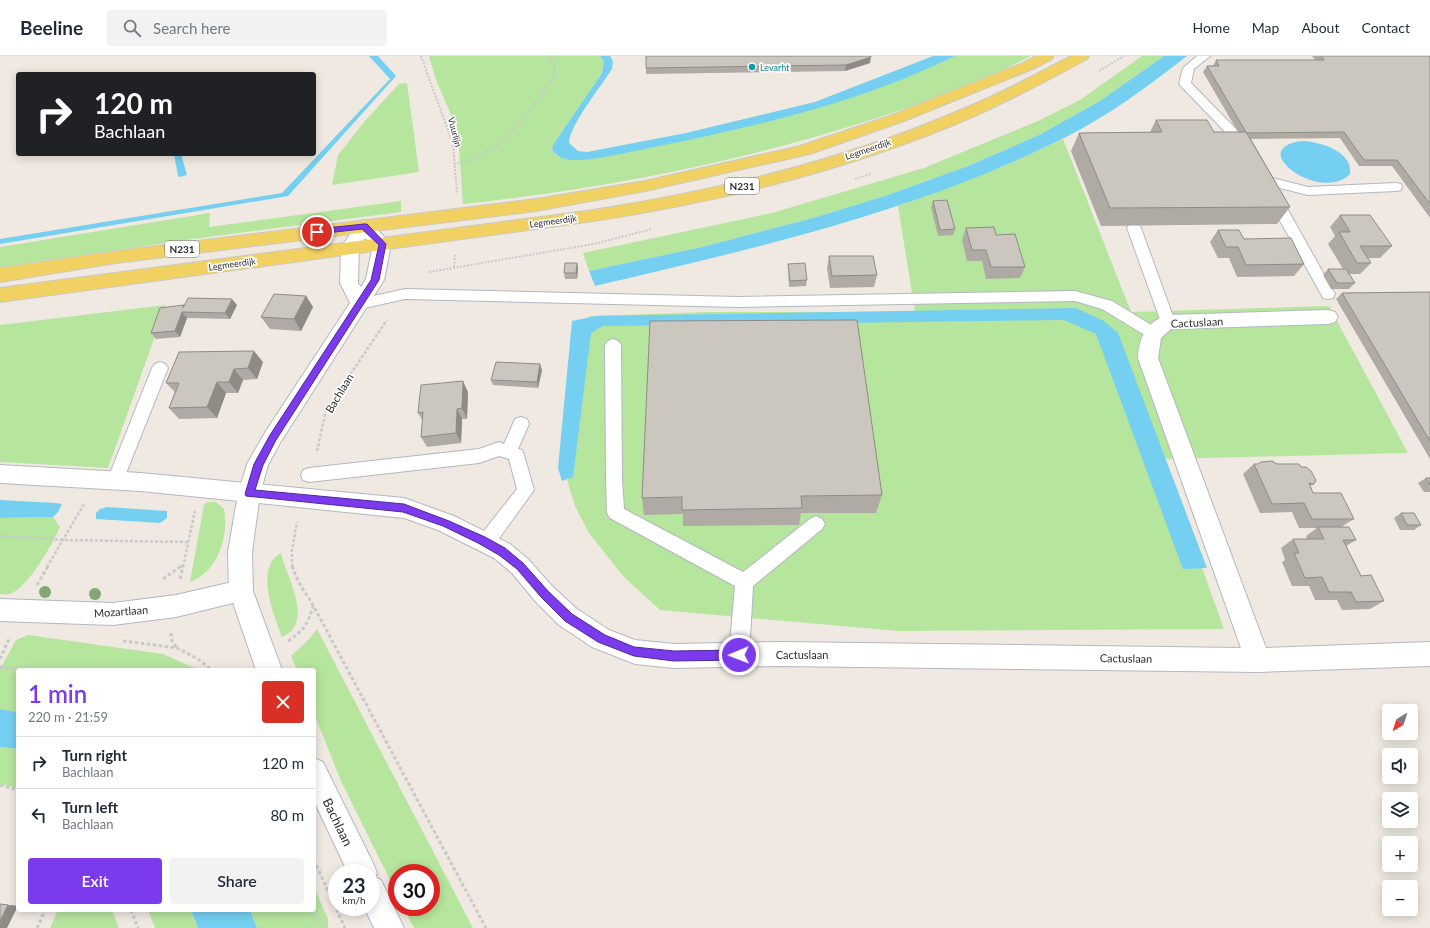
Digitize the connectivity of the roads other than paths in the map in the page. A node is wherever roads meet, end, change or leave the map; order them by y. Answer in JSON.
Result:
{"nodes":[{"id":1,"x":1047,"y":56,"type":"edge"},
{"id":2,"x":1082,"y":56,"type":"edge"},
{"id":3,"x":1204,"y":56,"type":"edge"},
{"id":4,"x":1265,"y":180,"type":"junction"},
{"id":5,"x":1396,"y":187,"type":"dead end"},
{"id":6,"x":364,"y":226,"type":"junction"},
{"id":7,"x":1134,"y":228,"type":"edge"},
{"id":8,"x":382,"y":244,"type":"junction"},
{"id":9,"x":350,"y":248,"type":"junction"},
{"id":10,"x":0,"y":275,"type":"edge"},
{"id":11,"x":1328,"y":294,"type":"dead end"},
{"id":12,"x":0,"y":295,"type":"edge"},
{"id":13,"x":360,"y":304,"type":"junction"},
{"id":14,"x":1328,"y":317,"type":"dead end"},
{"id":15,"x":1160,"y":328,"type":"junction"},
{"id":16,"x":613,"y":345,"type":"dead end"},
{"id":17,"x":160,"y":368,"type":"dead end"},
{"id":18,"x":520,"y":424,"type":"dead end"},
{"id":19,"x":508,"y":452,"type":"junction"},
{"id":20,"x":0,"y":474,"type":"edge"},
{"id":21,"x":309,"y":475,"type":"road end"},
{"id":22,"x":107,"y":480,"type":"junction"},
{"id":23,"x":249,"y":494,"type":"junction"},
{"id":24,"x":816,"y":524,"type":"dead end"},
{"id":25,"x":486,"y":542,"type":"junction"},
{"id":26,"x":744,"y":582,"type":"junction"},
{"id":27,"x":240,"y":591,"type":"junction"},
{"id":28,"x":11,"y":610,"type":"edge"},
{"id":29,"x":1430,"y":654,"type":"edge"},
{"id":30,"x":739,"y":655,"type":"junction"},
{"id":31,"x":1258,"y":660,"type":"junction"},
{"id":32,"x":268,"y":668,"type":"edge"},
{"id":33,"x":316,"y":775,"type":"edge"},
{"id":34,"x":359,"y":864,"type":"edge"},
{"id":35,"x":380,"y":909,"type":"edge"},
{"id":36,"x":389,"y":928,"type":"edge"}],
"edges":[{"from":1,"to":6,"type":"main road","name":"Legmeerdijk","number":"N231"},
{"from":2,"to":8,"type":"main road","name":"Legmeerdijk","number":"N231"},
{"from":3,"to":4,"type":"lane"},
{"from":4,"to":5,"type":"lane"},
{"from":4,"to":11,"type":"lane"},
{"from":6,"to":8,"type":"street"},
{"from":6,"to":9,"type":"street"},
{"from":6,"to":10,"type":"main road","name":"Legmeerdijk","number":"N231"},
{"from":7,"to":15,"type":"lane"},
{"from":8,"to":9,"type":"main road","name":"Legmeerdijk","number":"N231"},
{"from":8,"to":13,"type":"street"},
{"from":9,"to":12,"type":"main road","name":"Legmeerdijk","number":"N231"},
{"from":9,"to":13,"type":"street"},
{"from":13,"to":15,"type":"lane"},
{"from":13,"to":23,"type":"street"},
{"from":14,"to":15,"type":"street","name":"Cactuslaan"},
{"from":15,"to":31,"type":"street"},
{"from":16,"to":26,"type":"lane"},
{"from":17,"to":22,"type":"lane"},
{"from":18,"to":19,"type":"lane"},
{"from":19,"to":21,"type":"lane"},
{"from":19,"to":25,"type":"lane"},
{"from":20,"to":22,"type":"street"},
{"from":22,"to":23,"type":"street"},
{"from":23,"to":25,"type":"street","name":"Cactuslaan"},
{"from":23,"to":27,"type":"street"},
{"from":24,"to":26,"type":"lane"},
{"from":25,"to":30,"type":"street","name":"Cactuslaan"},
{"from":26,"to":30,"type":"lane"},
{"from":27,"to":28,"type":"street","name":"Mozartlaan"},
{"from":27,"to":32,"type":"street"},
{"from":29,"to":31,"type":"street","name":"Cactuslaan"},
{"from":30,"to":31,"type":"street","name":"Cactuslaan"},
{"from":33,"to":34,"type":"street","name":"Bachlaan"},
{"from":35,"to":36,"type":"street"}]}
